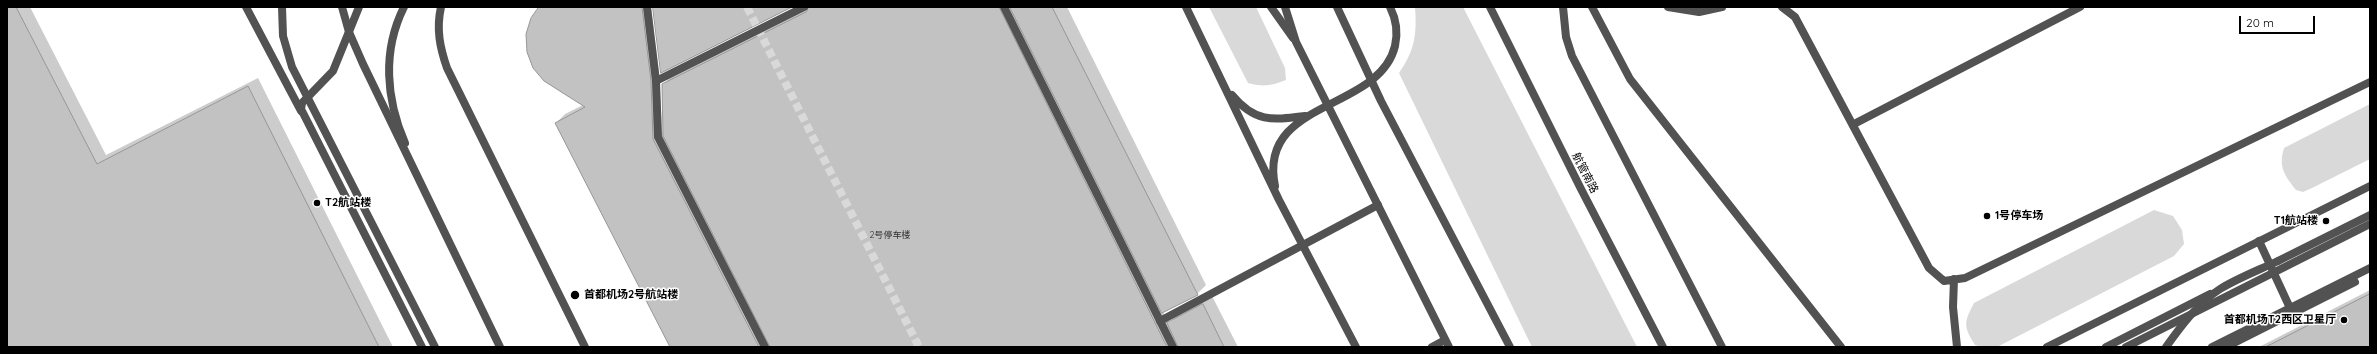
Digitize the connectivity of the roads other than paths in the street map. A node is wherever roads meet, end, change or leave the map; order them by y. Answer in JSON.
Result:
{"nodes":[{"id":1,"x":246,"y":7,"type":"edge"},
{"id":2,"x":282,"y":7,"type":"edge"},
{"id":3,"x":342,"y":7,"type":"edge"},
{"id":4,"x":359,"y":7,"type":"edge"},
{"id":5,"x":404,"y":7,"type":"edge"},
{"id":6,"x":441,"y":7,"type":"edge"},
{"id":7,"x":647,"y":7,"type":"edge"},
{"id":8,"x":804,"y":7,"type":"edge"},
{"id":9,"x":1004,"y":7,"type":"edge"},
{"id":10,"x":1186,"y":7,"type":"edge"},
{"id":11,"x":1271,"y":7,"type":"edge"},
{"id":12,"x":1285,"y":7,"type":"edge"},
{"id":13,"x":1337,"y":7,"type":"edge"},
{"id":14,"x":1390,"y":7,"type":"edge"},
{"id":15,"x":1490,"y":7,"type":"edge"},
{"id":16,"x":1563,"y":7,"type":"edge"},
{"id":17,"x":1592,"y":7,"type":"edge"},
{"id":18,"x":1668,"y":7,"type":"edge"},
{"id":19,"x":1722,"y":7,"type":"edge"},
{"id":20,"x":1782,"y":7,"type":"edge"},
{"id":21,"x":2080,"y":7,"type":"edge"},
{"id":22,"x":1296,"y":42,"type":"junction"},
{"id":23,"x":656,"y":81,"type":"junction"},
{"id":24,"x":2370,"y":82,"type":"edge"},
{"id":25,"x":1224,"y":85,"type":"junction"},
{"id":26,"x":301,"y":111,"type":"junction"},
{"id":27,"x":1305,"y":116,"type":"junction"},
{"id":28,"x":1854,"y":124,"type":"junction"},
{"id":29,"x":2370,"y":186,"type":"edge"},
{"id":30,"x":1279,"y":200,"type":"junction"},
{"id":31,"x":1378,"y":205,"type":"junction"},
{"id":32,"x":2370,"y":214,"type":"edge"},
{"id":33,"x":2370,"y":224,"type":"edge"},
{"id":34,"x":2259,"y":241,"type":"junction"},
{"id":35,"x":2370,"y":268,"type":"edge"},
{"id":36,"x":2272,"y":274,"type":"junction"},
{"id":37,"x":2370,"y":274,"type":"edge"},
{"id":38,"x":1954,"y":279,"type":"junction"},
{"id":39,"x":2220,"y":289,"type":"junction"},
{"id":40,"x":2290,"y":308,"type":"junction"},
{"id":41,"x":1160,"y":321,"type":"junction"},
{"id":42,"x":1447,"y":343,"type":"edge"},
{"id":43,"x":2226,"y":346,"type":"edge"},
{"id":44,"x":422,"y":347,"type":"edge"},
{"id":45,"x":435,"y":347,"type":"edge"},
{"id":46,"x":502,"y":347,"type":"edge"},
{"id":47,"x":585,"y":347,"type":"edge"},
{"id":48,"x":765,"y":347,"type":"edge"},
{"id":49,"x":1173,"y":347,"type":"edge"},
{"id":50,"x":1356,"y":347,"type":"edge"},
{"id":51,"x":1432,"y":347,"type":"edge"},
{"id":52,"x":1510,"y":347,"type":"edge"},
{"id":53,"x":1663,"y":347,"type":"edge"},
{"id":54,"x":1722,"y":347,"type":"edge"},
{"id":55,"x":1841,"y":347,"type":"edge"},
{"id":56,"x":1957,"y":347,"type":"edge"},
{"id":57,"x":2047,"y":347,"type":"edge"},
{"id":58,"x":2106,"y":347,"type":"edge"},
{"id":59,"x":2126,"y":347,"type":"edge"},
{"id":60,"x":2166,"y":347,"type":"edge"},
{"id":61,"x":2212,"y":347,"type":"edge"}],
"edges":[{"from":1,"to":26,"type":"street"},
{"from":2,"to":45,"type":"street","bridge":true},
{"from":3,"to":46,"type":"street","bridge":true},
{"from":4,"to":26,"type":"street"},
{"from":5,"to":46,"type":"street"},
{"from":6,"to":47,"type":"street"},
{"from":7,"to":23,"type":"street"},
{"from":8,"to":23,"type":"street","bridge":true},
{"from":9,"to":41,"type":"street"},
{"from":10,"to":25,"type":"street"},
{"from":11,"to":22,"type":"street"},
{"from":12,"to":22,"type":"street","bridge":true},
{"from":13,"to":52,"type":"street","bridge":true},
{"from":14,"to":27,"type":"street"},
{"from":15,"to":53,"type":"street","name":"航管南路"},
{"from":16,"to":54,"type":"street"},
{"from":17,"to":55,"type":"street"},
{"from":18,"to":19,"type":"street"},
{"from":20,"to":28,"type":"street"},
{"from":21,"to":28,"type":"street"},
{"from":22,"to":31,"type":"street","bridge":true},
{"from":23,"to":48,"type":"street"},
{"from":24,"to":38,"type":"street"},
{"from":25,"to":27,"type":"street"},
{"from":25,"to":30,"type":"street"},
{"from":26,"to":44,"type":"street"},
{"from":27,"to":30,"type":"street"},
{"from":28,"to":38,"type":"street"},
{"from":29,"to":34,"type":"street"},
{"from":30,"to":50,"type":"street"},
{"from":31,"to":41,"type":"street","bridge":true},
{"from":31,"to":42,"type":"street","bridge":true},
{"from":32,"to":39,"type":"street","bridge":true},
{"from":33,"to":36,"type":"street"},
{"from":34,"to":36,"type":"street"},
{"from":34,"to":57,"type":"street"},
{"from":35,"to":40,"type":"street"},
{"from":36,"to":40,"type":"street"},
{"from":36,"to":59,"type":"street"},
{"from":37,"to":43,"type":"street"},
{"from":38,"to":56,"type":"street"},
{"from":39,"to":58,"type":"street","bridge":true},
{"from":39,"to":60,"type":"street","bridge":true},
{"from":40,"to":61,"type":"street"},
{"from":41,"to":49,"type":"street"},
{"from":42,"to":51,"type":"street"}]}
